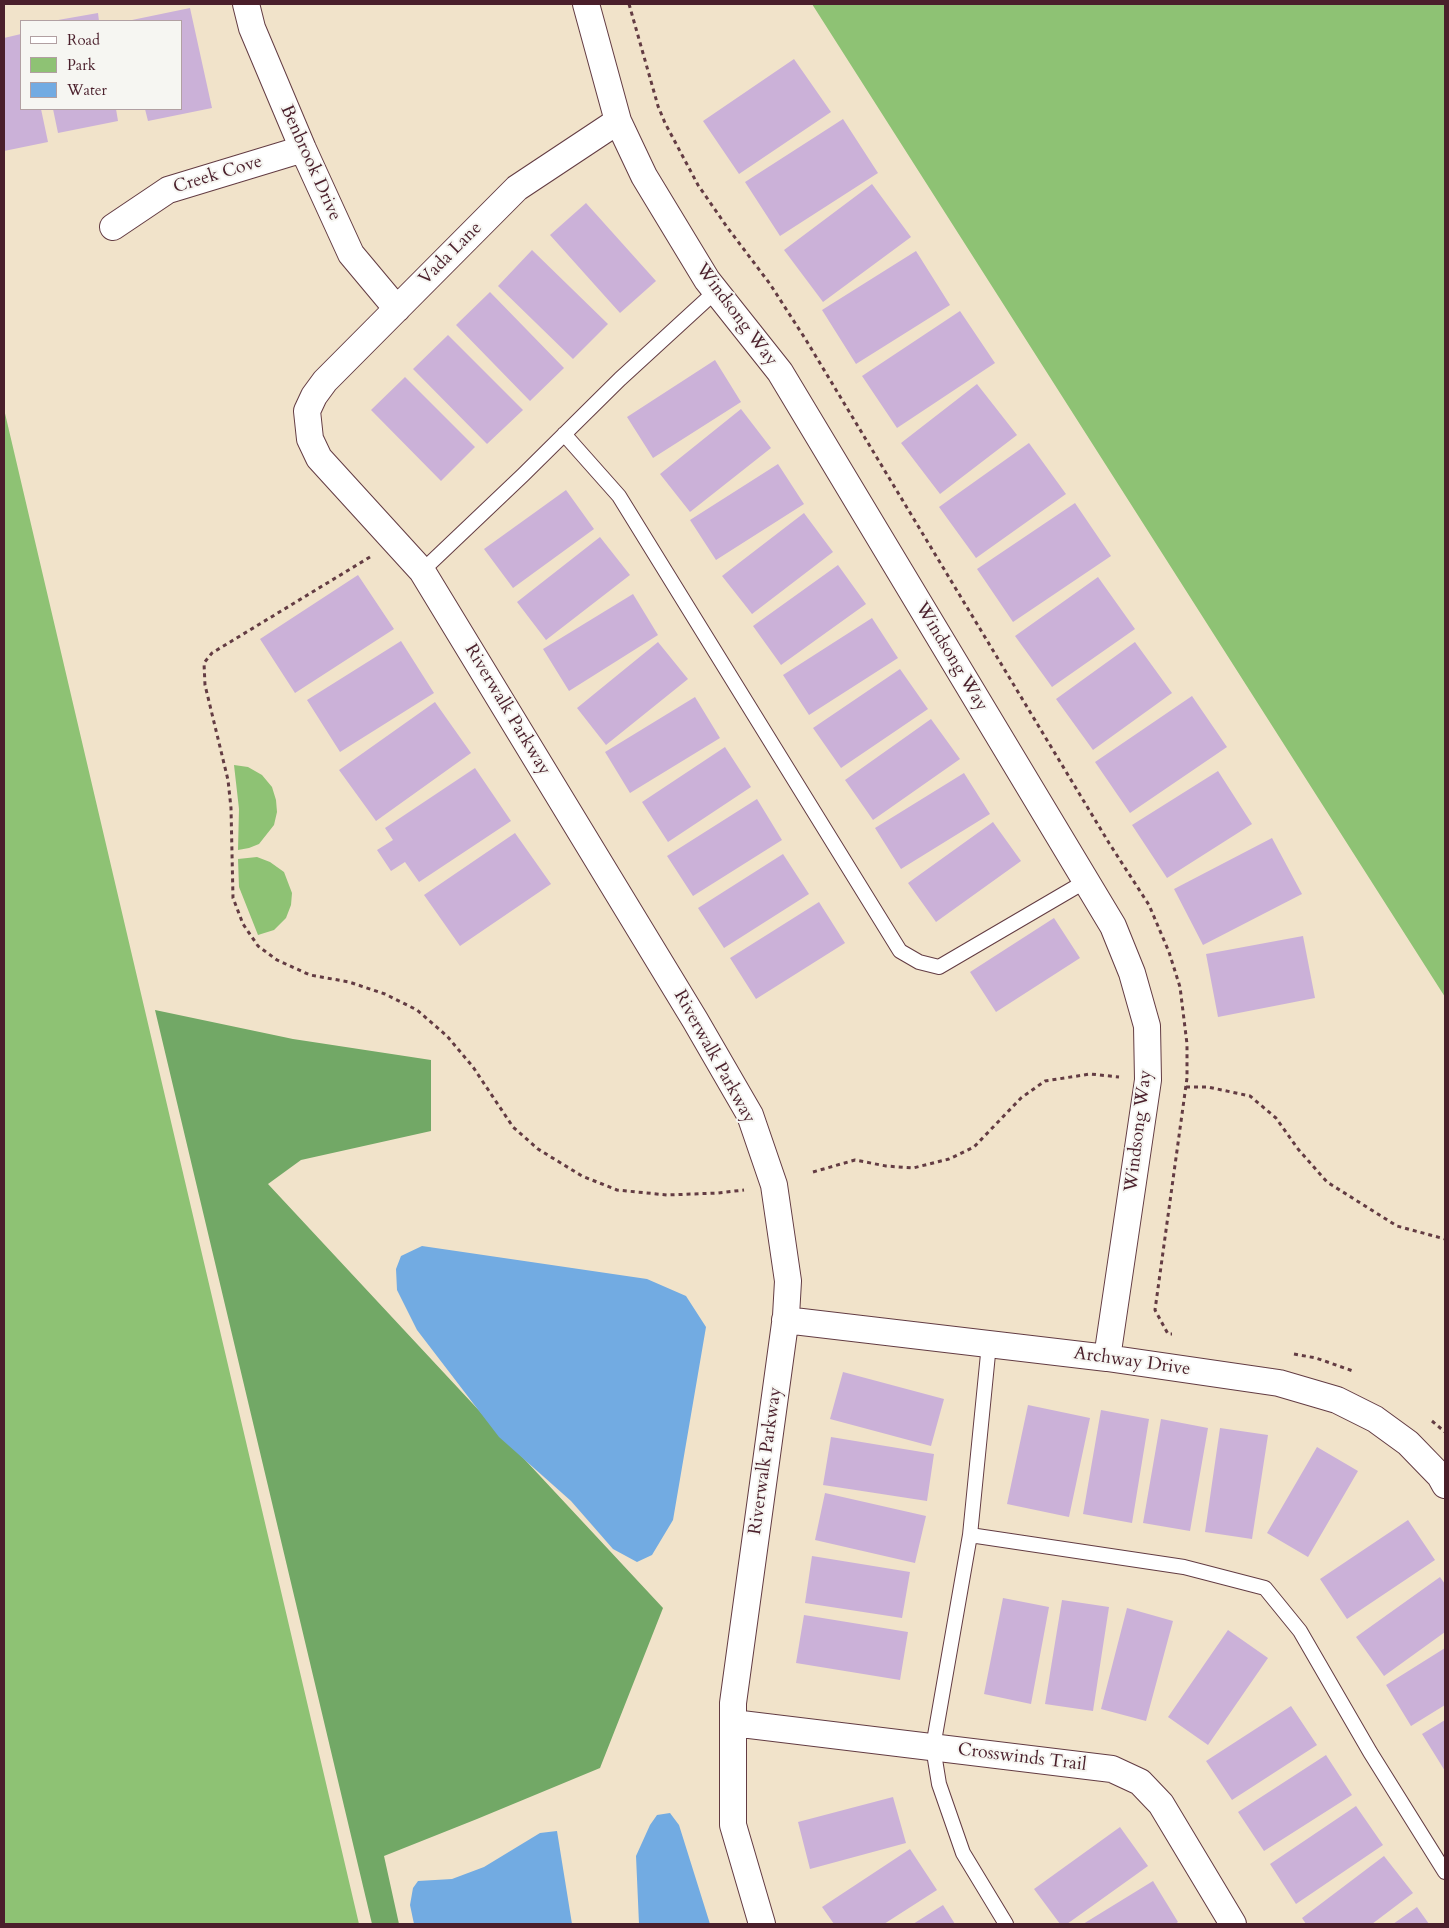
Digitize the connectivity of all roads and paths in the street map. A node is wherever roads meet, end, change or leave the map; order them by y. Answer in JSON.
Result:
{"nodes":[{"id":1,"x":246,"y":4,"type":"edge"},
{"id":2,"x":586,"y":4,"type":"edge"},
{"id":3,"x":618,"y":121,"type":"junction"},
{"id":4,"x":303,"y":149,"type":"junction"},
{"id":5,"x":112,"y":227,"type":"dead end"},
{"id":6,"x":716,"y":291,"type":"junction"},
{"id":7,"x":396,"y":309,"type":"junction"},
{"id":8,"x":307,"y":411,"type":"joint"},
{"id":9,"x":564,"y":434,"type":"junction"},
{"id":10,"x":377,"y":553,"type":"dead end"},
{"id":11,"x":422,"y":571,"type":"junction"},
{"id":12,"x":1086,"y":882,"type":"junction"},
{"id":13,"x":1126,"y":1078,"type":"dead end"},
{"id":14,"x":1186,"y":1087,"type":"dead end"},
{"id":15,"x":813,"y":1172,"type":"dead end"},
{"id":16,"x":747,"y":1189,"type":"dead end"},
{"id":17,"x":1445,"y":1240,"type":"edge"},
{"id":18,"x":785,"y":1320,"type":"junction"},
{"id":19,"x":989,"y":1344,"type":"junction"},
{"id":20,"x":1107,"y":1358,"type":"junction"},
{"id":21,"x":1445,"y":1486,"type":"edge"},
{"id":22,"x":970,"y":1535,"type":"junction"},
{"id":23,"x":732,"y":1723,"type":"junction"},
{"id":24,"x":933,"y":1747,"type":"junction"},
{"id":25,"x":1445,"y":1872,"type":"edge"},
{"id":26,"x":762,"y":1924,"type":"edge"},
{"id":27,"x":1006,"y":1924,"type":"edge"},
{"id":28,"x":1233,"y":1924,"type":"edge"}],
"edges":[{"from":1,"to":4,"type":"street","name":"Benbrook Drive"},
{"from":2,"to":3,"type":"street","name":"Windsong Way"},
{"from":3,"to":6,"type":"street","name":"Windsong Way"},
{"from":3,"to":7,"type":"street","name":"Vada Lane"},
{"from":4,"to":5,"type":"street","name":"Creek Cove"},
{"from":4,"to":7,"type":"street","name":"Benbrook Drive"},
{"from":6,"to":9,"type":"lane"},
{"from":6,"to":12,"type":"street","name":"Windsong Way"},
{"from":7,"to":8,"type":"street","name":"Vada Lane"},
{"from":8,"to":11,"type":"street","name":"Riverwalk Parkway"},
{"from":9,"to":11,"type":"lane"},
{"from":9,"to":12,"type":"lane"},
{"from":10,"to":16,"type":"path"},
{"from":11,"to":18,"type":"street","name":"Riverwalk Parkway"},
{"from":12,"to":20,"type":"street","name":"Windsong Way"},
{"from":13,"to":15,"type":"path"},
{"from":14,"to":17,"type":"path"},
{"from":18,"to":19,"type":"street","name":"Archway Drive"},
{"from":18,"to":23,"type":"street","name":"Riverwalk Parkway"},
{"from":19,"to":20,"type":"street","name":"Archway Drive"},
{"from":19,"to":22,"type":"lane"},
{"from":20,"to":21,"type":"street","name":"Archway Drive"},
{"from":22,"to":24,"type":"lane"},
{"from":22,"to":25,"type":"lane"},
{"from":23,"to":24,"type":"street","name":"Crosswinds Trail"},
{"from":23,"to":26,"type":"street","name":"Riverwalk Parkway"},
{"from":24,"to":27,"type":"lane"},
{"from":24,"to":28,"type":"street","name":"Crosswinds Trail"}]}
